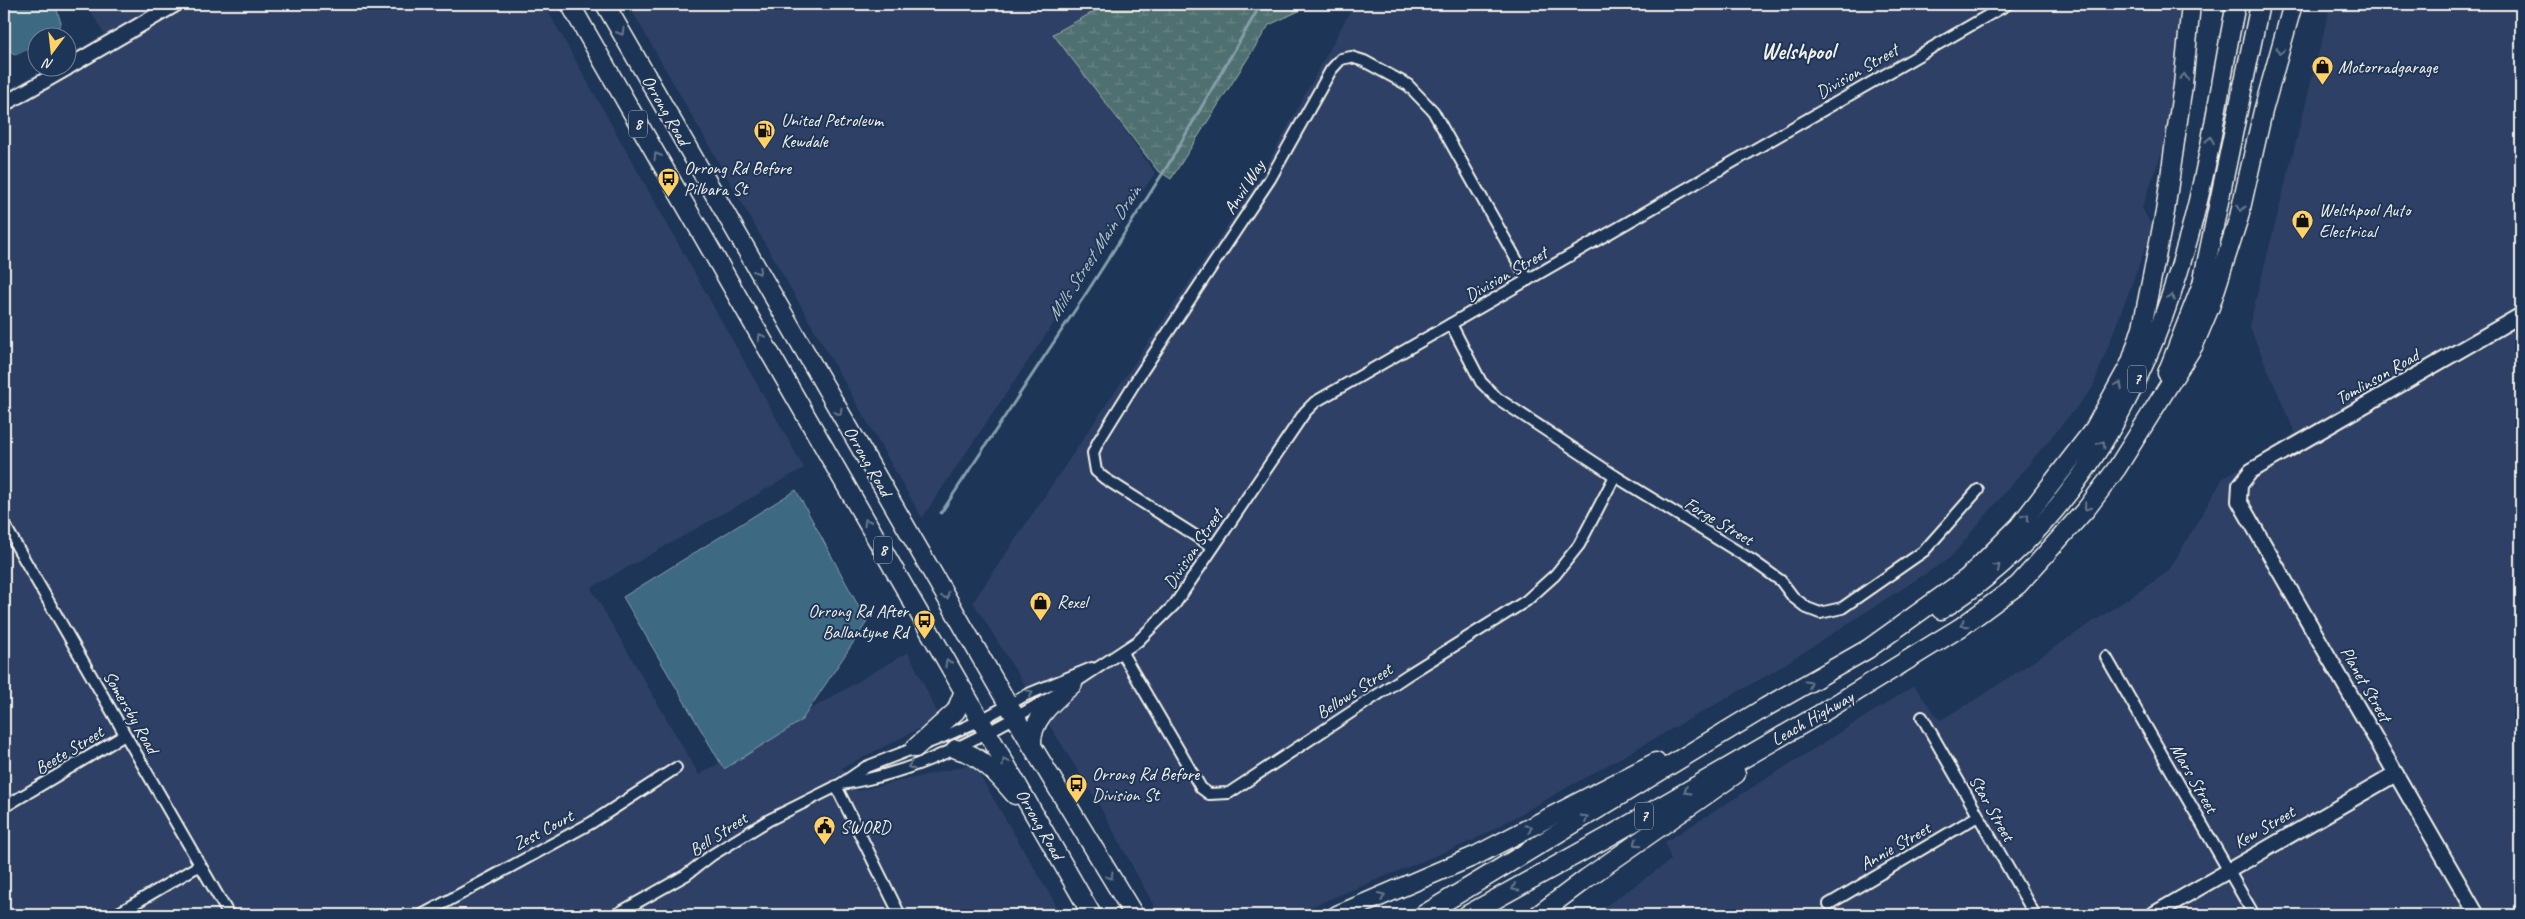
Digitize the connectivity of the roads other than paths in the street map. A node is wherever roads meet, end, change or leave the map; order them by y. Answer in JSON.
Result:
{"nodes":[{"id":1,"x":176,"y":4,"type":"edge"},
{"id":2,"x":570,"y":4,"type":"edge"},
{"id":3,"x":605,"y":4,"type":"edge"},
{"id":4,"x":2008,"y":4,"type":"edge"},
{"id":5,"x":2191,"y":4,"type":"edge"},
{"id":6,"x":2236,"y":4,"type":"edge"},
{"id":7,"x":2260,"y":4,"type":"edge"},
{"id":8,"x":2293,"y":4,"type":"edge"},
{"id":9,"x":78,"y":61,"type":"edge"},
{"id":10,"x":48,"y":78,"type":"edge"},
{"id":11,"x":4,"y":104,"type":"edge"},
{"id":12,"x":1528,"y":280,"type":"junction"},
{"id":13,"x":2521,"y":315,"type":"edge"},
{"id":14,"x":1451,"y":324,"type":"junction"},
{"id":15,"x":2117,"y":468,"type":"junction"},
{"id":16,"x":2251,"y":471,"type":"joint"},
{"id":17,"x":1615,"y":476,"type":"junction"},
{"id":18,"x":1978,"y":490,"type":"dead end"},
{"id":19,"x":4,"y":524,"type":"edge"},
{"id":20,"x":1213,"y":547,"type":"junction"},
{"id":21,"x":1868,"y":650,"type":"junction"},
{"id":22,"x":1122,"y":653,"type":"junction"},
{"id":23,"x":2106,"y":657,"type":"dead end"},
{"id":24,"x":1104,"y":664,"type":"junction"},
{"id":25,"x":1073,"y":684,"type":"junction"},
{"id":26,"x":964,"y":691,"type":"junction"},
{"id":27,"x":1766,"y":707,"type":"junction"},
{"id":28,"x":1012,"y":710,"type":"junction"},
{"id":29,"x":1820,"y":714,"type":"junction"},
{"id":30,"x":1922,"y":717,"type":"dead end"},
{"id":31,"x":985,"y":727,"type":"junction"},
{"id":32,"x":125,"y":735,"type":"junction"},
{"id":33,"x":1032,"y":746,"type":"junction"},
{"id":34,"x":915,"y":748,"type":"junction"},
{"id":35,"x":956,"y":749,"type":"junction"},
{"id":36,"x":676,"y":768,"type":"dead end"},
{"id":37,"x":2396,"y":774,"type":"junction"},
{"id":38,"x":838,"y":785,"type":"junction"},
{"id":39,"x":4,"y":807,"type":"edge"},
{"id":40,"x":1978,"y":816,"type":"junction"},
{"id":41,"x":1047,"y":834,"type":"junction"},
{"id":42,"x":200,"y":865,"type":"junction"},
{"id":43,"x":2228,"y":869,"type":"junction"},
{"id":44,"x":1828,"y":904,"type":"dead end"},
{"id":45,"x":115,"y":915,"type":"edge"},
{"id":46,"x":229,"y":915,"type":"edge"},
{"id":47,"x":422,"y":915,"type":"edge"},
{"id":48,"x":615,"y":915,"type":"edge"},
{"id":49,"x":900,"y":915,"type":"edge"},
{"id":50,"x":1092,"y":915,"type":"edge"},
{"id":51,"x":1134,"y":915,"type":"edge"},
{"id":52,"x":1337,"y":915,"type":"edge"},
{"id":53,"x":1423,"y":915,"type":"edge"},
{"id":54,"x":1467,"y":915,"type":"edge"},
{"id":55,"x":1538,"y":915,"type":"edge"},
{"id":56,"x":2034,"y":915,"type":"edge"},
{"id":57,"x":2152,"y":915,"type":"edge"},
{"id":58,"x":2254,"y":915,"type":"edge"},
{"id":59,"x":2477,"y":915,"type":"edge"}],
"edges":[{"from":1,"to":9,"type":"street"},
{"from":26,"to":2,"type":"highway","name":"Orrong Road","number":"8","one_way":true},
{"from":3,"to":28,"type":"highway","name":"Orrong Road","number":"8","one_way":true},
{"from":4,"to":12,"type":"street","name":"Division Street"},
{"from":21,"to":5,"type":"highway","number":"7","one_way":true},
{"from":21,"to":6,"type":"highway","number":"7","one_way":true},
{"from":7,"to":15,"type":"highway","number":"7"},
{"from":8,"to":15,"type":"highway","number":"7","one_way":true},
{"from":10,"to":11,"type":"street"},
{"from":12,"to":14,"type":"street","name":"Division Street"},
{"from":12,"to":20,"type":"street","name":"Anvil Way"},
{"from":13,"to":16,"type":"street","name":"Tomlinson Road"},
{"from":14,"to":17,"type":"street","name":"Forge Street"},
{"from":14,"to":20,"type":"street","name":"Division Street"},
{"from":15,"to":29,"type":"highway","name":"Leach Highway","number":"7","one_way":true},
{"from":16,"to":37,"type":"street","name":"Planet Street"},
{"from":17,"to":18,"type":"street","name":"Forge Street"},
{"from":17,"to":22,"type":"street","name":"Bellows Street"},
{"from":19,"to":32,"type":"street","name":"Somersby Road"},
{"from":20,"to":22,"type":"street","name":"Division Street"},
{"from":27,"to":21,"type":"highway","name":"Leach Highway","number":"7","one_way":true},
{"from":22,"to":24,"type":"street","name":"Division Street"},
{"from":23,"to":43,"type":"street","name":"Mars Street"},
{"from":24,"to":25,"type":"street","name":"Division Street"},
{"from":28,"to":24,"type":"street","name":"Division Street","one_way":true},
{"from":25,"to":28,"type":"street","name":"Division Street"},
{"from":25,"to":33,"type":"highway"},
{"from":26,"to":31,"type":"highway","name":"Orrong Road","number":"8"},
{"from":26,"to":34,"type":"highway"},
{"from":52,"to":27,"type":"highway","one_way":true},
{"from":53,"to":27,"type":"highway","name":"Leach Highway","number":"7","one_way":true},
{"from":28,"to":31,"type":"street"},
{"from":28,"to":31,"type":"street"},
{"from":28,"to":33,"type":"highway","name":"Orrong Road","number":"8"},
{"from":29,"to":54,"type":"highway","name":"Leach Highway","number":"7","one_way":true},
{"from":29,"to":55,"type":"highway","one_way":true},
{"from":30,"to":40,"type":"street","name":"Star Street"},
{"from":31,"to":34,"type":"street","name":"Bell Street"},
{"from":31,"to":35,"type":"street","name":"Bell Street"},
{"from":41,"to":31,"type":"highway","name":"Orrong Road","number":"8","one_way":true},
{"from":32,"to":39,"type":"street","name":"Beete Street"},
{"from":32,"to":42,"type":"street","name":"Somersby Road"},
{"from":33,"to":51,"type":"highway","name":"Orrong Road","number":"8","one_way":true},
{"from":34,"to":38,"type":"street","name":"Bell Street"},
{"from":35,"to":38,"type":"street","name":"Bell Street","one_way":true},
{"from":35,"to":41,"type":"highway"},
{"from":36,"to":47,"type":"street","name":"Zest Court"},
{"from":37,"to":43,"type":"street","name":"Kew Street"},
{"from":37,"to":59,"type":"street","name":"Planet Street"},
{"from":38,"to":48,"type":"street","name":"Bell Street"},
{"from":38,"to":49,"type":"street"},
{"from":40,"to":44,"type":"street","name":"Annie Street"},
{"from":40,"to":56,"type":"street","name":"Star Street"},
{"from":41,"to":50,"type":"highway","name":"Orrong Road","number":"8"},
{"from":42,"to":45,"type":"street"},
{"from":42,"to":46,"type":"street","name":"Somersby Road"},
{"from":43,"to":57,"type":"street","name":"Kew Street"},
{"from":43,"to":58,"type":"street","name":"Mars Street"}]}
